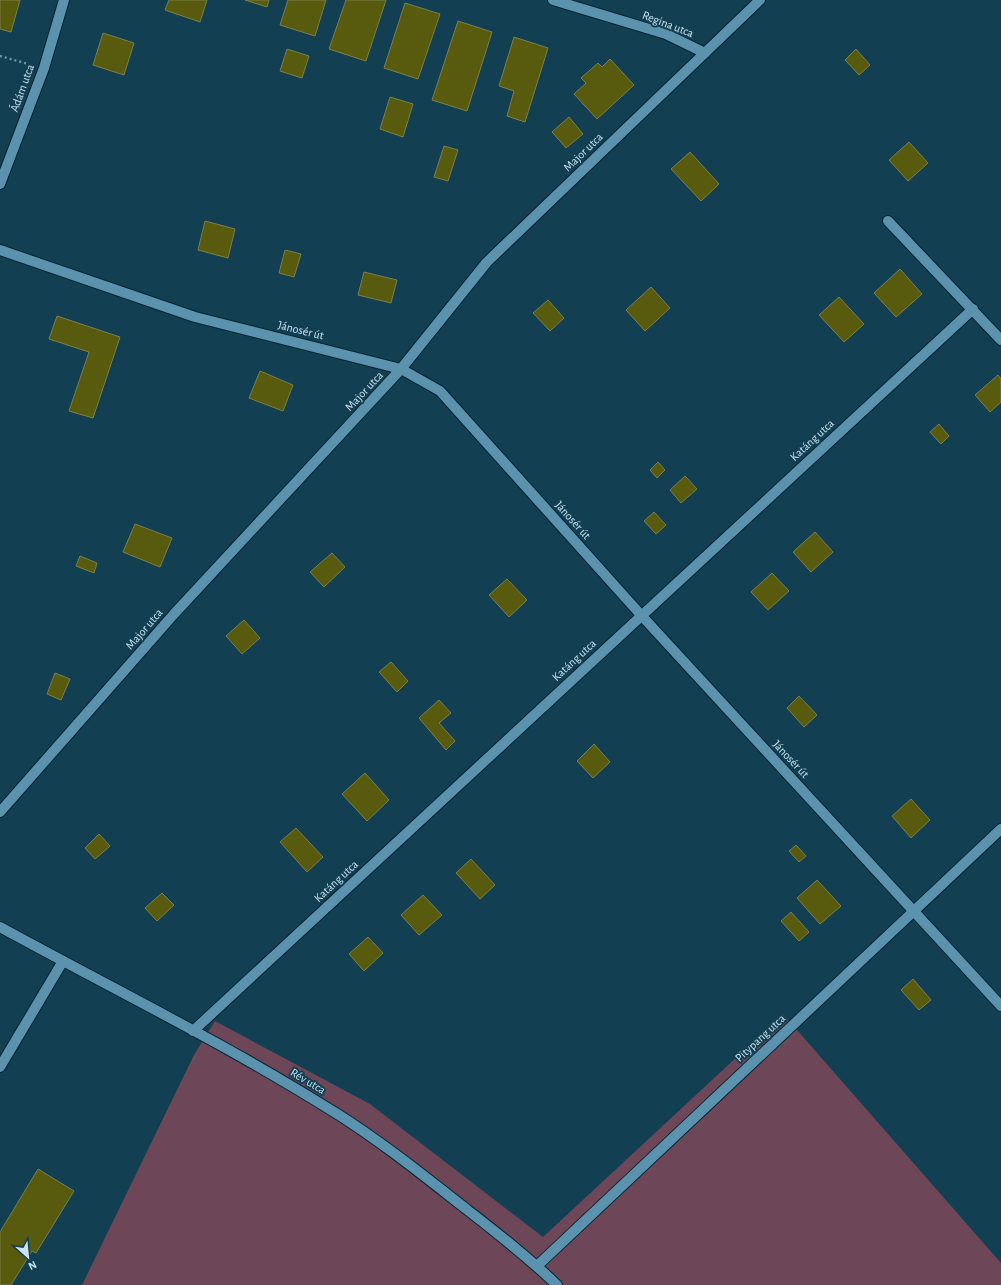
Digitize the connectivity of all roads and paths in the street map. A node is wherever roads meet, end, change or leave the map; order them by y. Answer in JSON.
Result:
{"nodes":[{"id":1,"x":64,"y":0,"type":"edge"},
{"id":2,"x":553,"y":0,"type":"edge"},
{"id":3,"x":760,"y":0,"type":"edge"},
{"id":4,"x":705,"y":53,"type":"junction"},
{"id":5,"x":0,"y":56,"type":"edge"},
{"id":6,"x":44,"y":68,"type":"junction"},
{"id":7,"x":0,"y":184,"type":"edge"},
{"id":8,"x":888,"y":221,"type":"dead end"},
{"id":9,"x":0,"y":250,"type":"edge"},
{"id":10,"x":973,"y":310,"type":"junction"},
{"id":11,"x":1001,"y":340,"type":"edge"},
{"id":12,"x":401,"y":369,"type":"junction"},
{"id":13,"x":641,"y":615,"type":"junction"},
{"id":14,"x":0,"y":812,"type":"edge"},
{"id":15,"x":1001,"y":829,"type":"edge"},
{"id":16,"x":914,"y":910,"type":"junction"},
{"id":17,"x":0,"y":927,"type":"edge"},
{"id":18,"x":63,"y":961,"type":"junction"},
{"id":19,"x":1001,"y":1006,"type":"edge"},
{"id":20,"x":193,"y":1031,"type":"junction"},
{"id":21,"x":0,"y":1067,"type":"edge"},
{"id":22,"x":537,"y":1266,"type":"junction"},
{"id":23,"x":558,"y":1285,"type":"edge"}],
"edges":[{"from":1,"to":6,"type":"street","name":"Ádám utca"},
{"from":2,"to":4,"type":"street","name":"Regina utca"},
{"from":3,"to":4,"type":"street","name":"Major utca"},
{"from":4,"to":12,"type":"street","name":"Major utca"},
{"from":5,"to":6,"type":"path"},
{"from":6,"to":7,"type":"street","name":"Ádám utca"},
{"from":8,"to":10,"type":"street"},
{"from":9,"to":12,"type":"street","name":"Jánosér út"},
{"from":10,"to":11,"type":"street"},
{"from":10,"to":13,"type":"street","name":"Katáng utca"},
{"from":12,"to":13,"type":"street","name":"Jánosér út"},
{"from":12,"to":14,"type":"street","name":"Major utca"},
{"from":13,"to":16,"type":"street","name":"Jánosér út"},
{"from":13,"to":20,"type":"street","name":"Katáng utca"},
{"from":15,"to":16,"type":"street","name":"Pitypang utca"},
{"from":16,"to":19,"type":"street","name":"Jánosér út"},
{"from":16,"to":22,"type":"street","name":"Pitypang utca"},
{"from":17,"to":18,"type":"street","name":"Rév utca"},
{"from":18,"to":20,"type":"street","name":"Rév utca"},
{"from":18,"to":21,"type":"street"},
{"from":20,"to":22,"type":"street","name":"Rév utca"},
{"from":22,"to":23,"type":"street","name":"Rév utca"}]}
